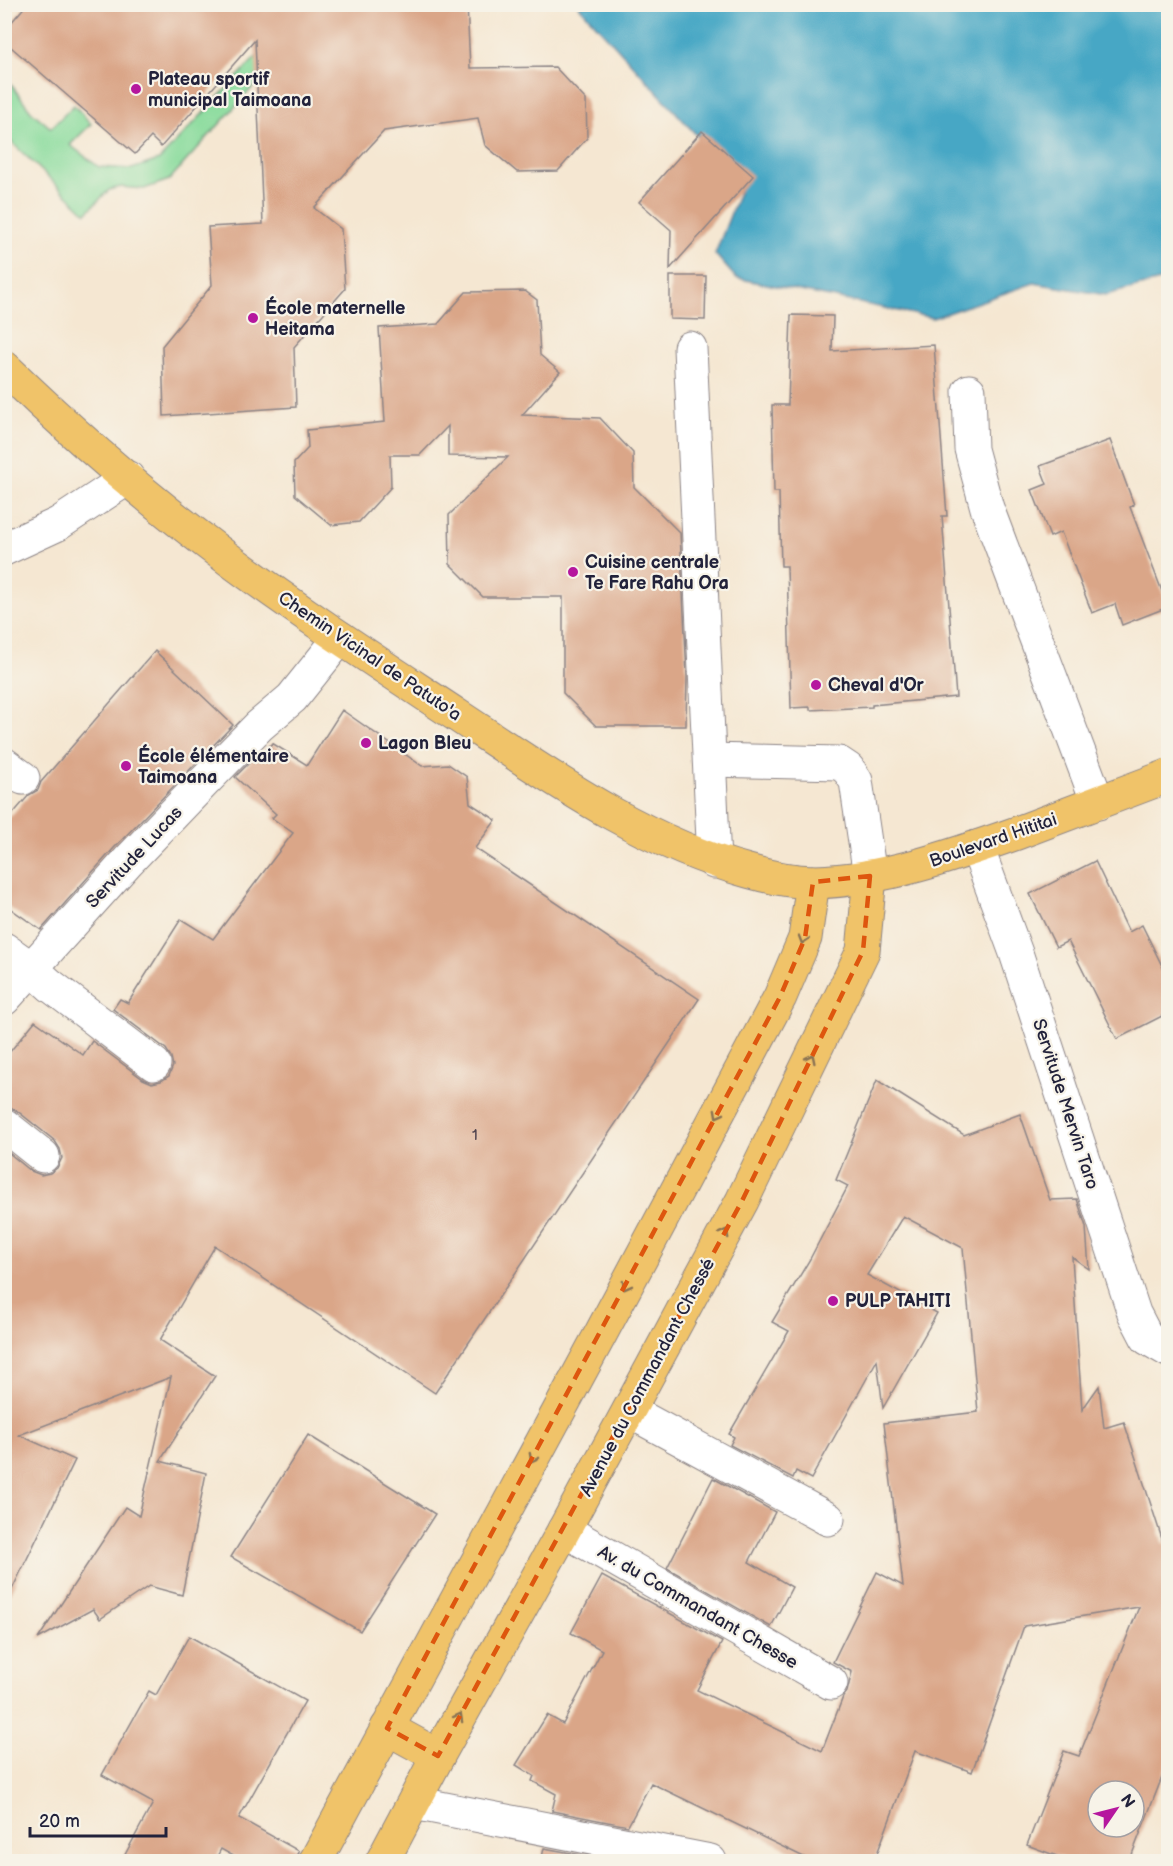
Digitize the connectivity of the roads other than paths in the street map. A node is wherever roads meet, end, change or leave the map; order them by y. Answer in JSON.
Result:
{"nodes":[{"id":1,"x":690,"y":348,"type":"dead end"},
{"id":2,"x":4,"y":368,"type":"edge"},
{"id":3,"x":969,"y":391,"type":"dead end"},
{"id":4,"x":128,"y":478,"type":"junction"},
{"id":5,"x":4,"y":549,"type":"edge"},
{"id":6,"x":340,"y":638,"type":"junction"},
{"id":7,"x":710,"y":760,"type":"junction"},
{"id":8,"x":1168,"y":776,"type":"edge"},
{"id":9,"x":1098,"y":803,"type":"junction"},
{"id":10,"x":977,"y":847,"type":"junction"},
{"id":11,"x":714,"y":862,"type":"junction"},
{"id":12,"x":870,"y":876,"type":"junction"},
{"id":13,"x":813,"y":882,"type":"junction"},
{"id":14,"x":4,"y":949,"type":"edge"},
{"id":15,"x":32,"y":969,"type":"junction"},
{"id":16,"x":4,"y":999,"type":"edge"},
{"id":17,"x":153,"y":1064,"type":"dead end"},
{"id":18,"x":4,"y":1125,"type":"edge"},
{"id":19,"x":43,"y":1156,"type":"dead end"},
{"id":20,"x":1168,"y":1350,"type":"edge"},
{"id":21,"x":629,"y":1411,"type":"junction"},
{"id":22,"x":828,"y":1519,"type":"dead end"},
{"id":23,"x":564,"y":1530,"type":"junction"},
{"id":24,"x":831,"y":1683,"type":"dead end"},
{"id":25,"x":387,"y":1728,"type":"junction"},
{"id":26,"x":438,"y":1756,"type":"junction"},
{"id":27,"x":414,"y":1803,"type":"junction"},
{"id":28,"x":710,"y":1861,"type":"edge"},
{"id":29,"x":315,"y":1862,"type":"edge"},
{"id":30,"x":382,"y":1862,"type":"edge"}],
"edges":[{"from":1,"to":7,"type":"street"},
{"from":2,"to":4,"type":"main road","name":"Chemin Vicinal de Patuto'a"},
{"from":3,"to":9,"type":"street"},
{"from":4,"to":5,"type":"street"},
{"from":4,"to":6,"type":"main road","name":"Chemin Vicinal de Patuto'a"},
{"from":6,"to":11,"type":"main road","name":"Chemin Vicinal de Patuto'a"},
{"from":6,"to":15,"type":"street","name":"Servitude Lucas"},
{"from":7,"to":11,"type":"street"},
{"from":7,"to":12,"type":"street"},
{"from":8,"to":9,"type":"main road","name":"Boulevard Hititai"},
{"from":9,"to":10,"type":"main road","name":"Boulevard Hititai"},
{"from":10,"to":12,"type":"main road","name":"Boulevard Hititai"},
{"from":10,"to":20,"type":"street","name":"Servitude Mervin Taro"},
{"from":11,"to":13,"type":"main road","name":"Chemin Vicinal de Patuto'a"},
{"from":12,"to":13,"type":"main road","name":"Boulevard Hititai"},
{"from":21,"to":12,"type":"main road","name":"Avenue du Commandant Chessé","one_way":true},
{"from":13,"to":25,"type":"main road","one_way":true},
{"from":14,"to":15,"type":"street"},
{"from":15,"to":16,"type":"street","name":"Servitude Lucas"},
{"from":15,"to":17,"type":"street"},
{"from":18,"to":19,"type":"street"},
{"from":21,"to":22,"type":"street"},
{"from":21,"to":23,"type":"main road","name":"Avenue du Commandant Chessé"},
{"from":23,"to":24,"type":"street","name":"Av. du Commandant Chesse"},
{"from":26,"to":23,"type":"main road","name":"Avenue du Commandant Chessé","one_way":true},
{"from":25,"to":26,"type":"main road"},
{"from":25,"to":29,"type":"main road"},
{"from":26,"to":27,"type":"main road","name":"Avenue du Commandant Chessé"},
{"from":27,"to":28,"type":"street"},
{"from":27,"to":30,"type":"main road","name":"Avenue du Commandant Chessé"}]}
